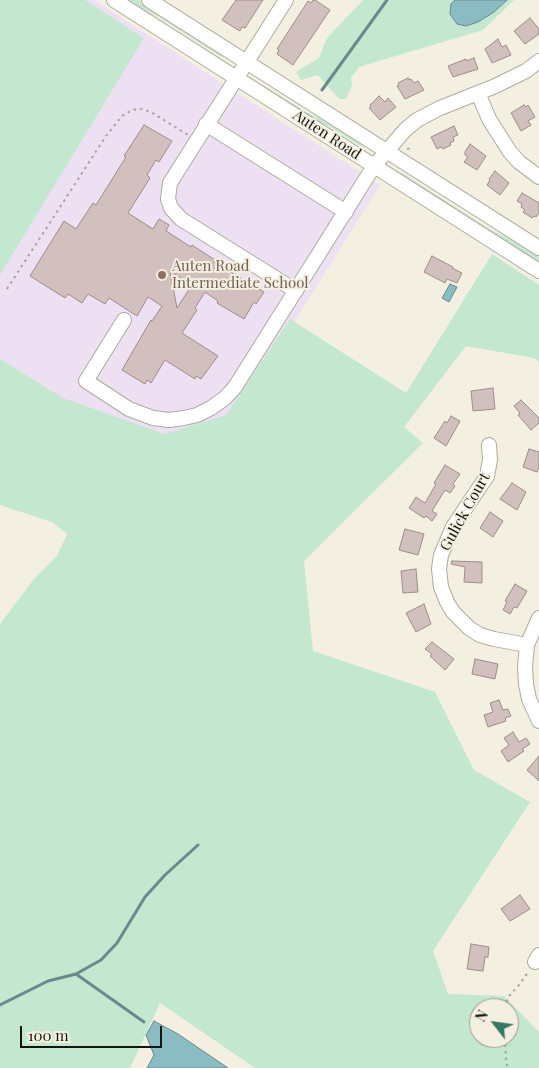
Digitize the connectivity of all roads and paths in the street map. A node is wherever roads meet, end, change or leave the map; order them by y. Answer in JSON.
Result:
{"nodes":[{"id":1,"x":114,"y":0,"type":"edge"},
{"id":2,"x":149,"y":0,"type":"edge"},
{"id":3,"x":286,"y":0,"type":"edge"},
{"id":4,"x":246,"y":62,"type":"junction"},
{"id":5,"x":539,"y":62,"type":"edge"},
{"id":6,"x":236,"y":77,"type":"junction"},
{"id":7,"x":478,"y":93,"type":"junction"},
{"id":8,"x":206,"y":124,"type":"junction"},
{"id":9,"x":196,"y":140,"type":"junction"},
{"id":10,"x":411,"y":148,"type":"dead end"},
{"id":11,"x":407,"y":149,"type":"dead end"},
{"id":12,"x":386,"y":150,"type":"junction"},
{"id":13,"x":374,"y":166,"type":"junction"},
{"id":14,"x":539,"y":177,"type":"edge"},
{"id":15,"x":346,"y":212,"type":"junction"},
{"id":16,"x":539,"y":248,"type":"edge"},
{"id":17,"x":539,"y":271,"type":"edge"},
{"id":18,"x":7,"y":289,"type":"dead end"},
{"id":19,"x":296,"y":292,"type":"junction"},
{"id":20,"x":124,"y":320,"type":"dead end"},
{"id":21,"x":489,"y":445,"type":"dead end"},
{"id":22,"x":539,"y":618,"type":"edge"},
{"id":23,"x":527,"y":646,"type":"junction"},
{"id":24,"x":539,"y":720,"type":"edge"},
{"id":25,"x":537,"y":959,"type":"edge"},
{"id":26,"x":508,"y":998,"type":"edge"},
{"id":27,"x":505,"y":1048,"type":"edge"},
{"id":28,"x":508,"y":1068,"type":"edge"}],
"edges":[{"from":1,"to":6,"type":"street","name":"Auten Road"},
{"from":2,"to":4,"type":"street","name":"Auten Road"},
{"from":3,"to":4,"type":"street"},
{"from":4,"to":6,"type":"street"},
{"from":4,"to":12,"type":"street","name":"Auten Road"},
{"from":5,"to":7,"type":"street"},
{"from":6,"to":8,"type":"street"},
{"from":6,"to":13,"type":"street","name":"Auten Road"},
{"from":7,"to":12,"type":"street"},
{"from":7,"to":14,"type":"street"},
{"from":8,"to":9,"type":"street"},
{"from":8,"to":15,"type":"street"},
{"from":9,"to":18,"type":"path"},
{"from":9,"to":19,"type":"street"},
{"from":10,"to":11,"type":"path"},
{"from":12,"to":13,"type":"street"},
{"from":12,"to":16,"type":"street","name":"Auten Road"},
{"from":13,"to":15,"type":"street"},
{"from":13,"to":17,"type":"street","name":"Auten Road"},
{"from":15,"to":19,"type":"street"},
{"from":19,"to":20,"type":"street"},
{"from":21,"to":23,"type":"street","name":"Gulick Court"},
{"from":22,"to":23,"type":"street"},
{"from":23,"to":24,"type":"street"},
{"from":25,"to":26,"type":"path"},
{"from":27,"to":28,"type":"path"}]}
